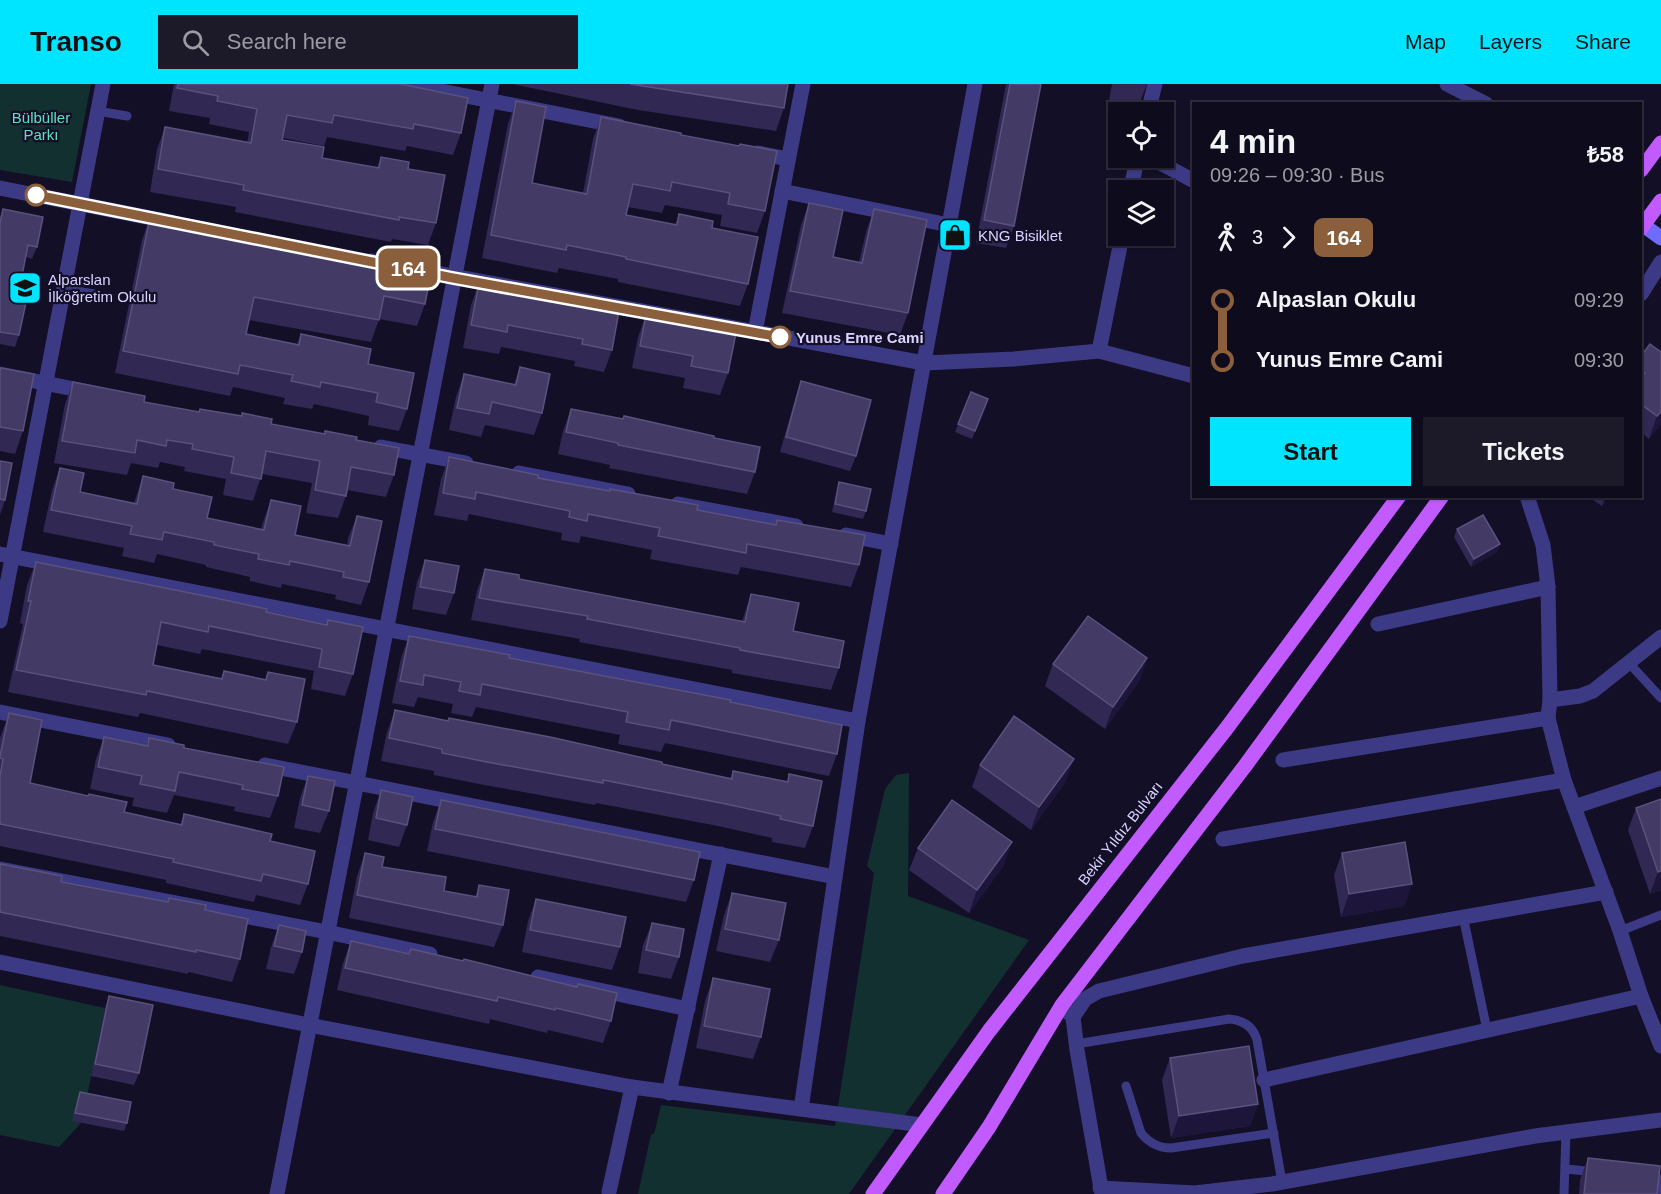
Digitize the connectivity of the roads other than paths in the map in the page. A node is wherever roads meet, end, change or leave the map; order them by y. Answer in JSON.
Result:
{"nodes":[{"id":1,"x":103,"y":84,"type":"edge"},
{"id":2,"x":405,"y":84,"type":"edge"},
{"id":3,"x":492,"y":84,"type":"edge"},
{"id":4,"x":803,"y":84,"type":"edge"},
{"id":5,"x":975,"y":84,"type":"edge"},
{"id":6,"x":1155,"y":84,"type":"edge"},
{"id":7,"x":1447,"y":84,"type":"edge"},
{"id":8,"x":488,"y":100,"type":"junction"},
{"id":9,"x":1150,"y":102,"type":"edge"},
{"id":10,"x":1482,"y":102,"type":"edge"},
{"id":11,"x":98,"y":111,"type":"junction"},
{"id":12,"x":127,"y":116,"type":"dead end"},
{"id":13,"x":638,"y":130,"type":"edge"},
{"id":14,"x":1661,"y":143,"type":"edge"},
{"id":15,"x":742,"y":150,"type":"edge"},
{"id":16,"x":788,"y":159,"type":"junction"},
{"id":17,"x":1169,"y":168,"type":"edge"},
{"id":18,"x":1642,"y":169,"type":"edge"},
{"id":19,"x":1192,"y":180,"type":"edge"},
{"id":20,"x":0,"y":188,"type":"edge"},
{"id":21,"x":782,"y":191,"type":"junction"},
{"id":22,"x":1660,"y":202,"type":"edge"},
{"id":23,"x":79,"y":204,"type":"junction"},
{"id":24,"x":184,"y":224,"type":"edge"},
{"id":25,"x":949,"y":225,"type":"junction"},
{"id":26,"x":1642,"y":226,"type":"edge"},
{"id":27,"x":1661,"y":238,"type":"edge"},
{"id":28,"x":1120,"y":246,"type":"edge"},
{"id":29,"x":360,"y":259,"type":"edge"},
{"id":30,"x":1661,"y":262,"type":"edge"},
{"id":31,"x":453,"y":278,"type":"junction"},
{"id":32,"x":64,"y":289,"type":"junction"},
{"id":33,"x":1642,"y":292,"type":"edge"},
{"id":34,"x":94,"y":294,"type":"dead end"},
{"id":35,"x":754,"y":332,"type":"junction"},
{"id":36,"x":1099,"y":351,"type":"junction"},
{"id":37,"x":924,"y":363,"type":"junction"},
{"id":38,"x":0,"y":374,"type":"edge"},
{"id":39,"x":1192,"y":375,"type":"edge"},
{"id":40,"x":45,"y":383,"type":"junction"},
{"id":41,"x":104,"y":394,"type":"edge"},
{"id":42,"x":361,"y":443,"type":"edge"},
{"id":43,"x":419,"y":454,"type":"junction"},
{"id":44,"x":476,"y":465,"type":"edge"},
{"id":45,"x":500,"y":470,"type":"edge"},
{"id":46,"x":638,"y":496,"type":"edge"},
{"id":47,"x":1398,"y":498,"type":"edge"},
{"id":48,"x":1441,"y":498,"type":"edge"},
{"id":49,"x":1528,"y":498,"type":"edge"},
{"id":50,"x":660,"y":500,"type":"edge"},
{"id":51,"x":810,"y":529,"type":"edge"},
{"id":52,"x":833,"y":533,"type":"edge"},
{"id":53,"x":891,"y":544,"type":"junction"},
{"id":54,"x":6,"y":556,"type":"edge"},
{"id":55,"x":1548,"y":587,"type":"junction"},
{"id":56,"x":0,"y":621,"type":"edge"},
{"id":57,"x":1378,"y":624,"type":"dead end"},
{"id":58,"x":385,"y":629,"type":"junction"},
{"id":59,"x":1661,"y":637,"type":"edge"},
{"id":60,"x":1629,"y":663,"type":"junction"},
{"id":61,"x":1661,"y":698,"type":"edge"},
{"id":62,"x":1550,"y":700,"type":"junction"},
{"id":63,"x":0,"y":712,"type":"edge"},
{"id":64,"x":1548,"y":718,"type":"junction"},
{"id":65,"x":858,"y":721,"type":"junction"},
{"id":66,"x":184,"y":748,"type":"edge"},
{"id":67,"x":1283,"y":760,"type":"dead end"},
{"id":68,"x":252,"y":762,"type":"edge"},
{"id":69,"x":1661,"y":778,"type":"edge"},
{"id":70,"x":1564,"y":780,"type":"junction"},
{"id":71,"x":356,"y":783,"type":"junction"},
{"id":72,"x":1574,"y":807,"type":"junction"},
{"id":73,"x":1222,"y":839,"type":"dead end"},
{"id":74,"x":721,"y":854,"type":"junction"},
{"id":75,"x":0,"y":869,"type":"edge"},
{"id":76,"x":835,"y":877,"type":"junction"},
{"id":77,"x":1606,"y":892,"type":"junction"},
{"id":78,"x":1661,"y":915,"type":"edge"},
{"id":79,"x":1463,"y":916,"type":"junction"},
{"id":80,"x":1620,"y":931,"type":"junction"},
{"id":81,"x":327,"y":932,"type":"junction"},
{"id":82,"x":443,"y":957,"type":"edge"},
{"id":83,"x":0,"y":962,"type":"edge"},
{"id":84,"x":525,"y":975,"type":"edge"},
{"id":85,"x":1641,"y":996,"type":"junction"},
{"id":86,"x":687,"y":1009,"type":"junction"},
{"id":87,"x":1068,"y":1011,"type":"junction"},
{"id":88,"x":309,"y":1025,"type":"junction"},
{"id":89,"x":1487,"y":1030,"type":"junction"},
{"id":90,"x":1076,"y":1044,"type":"junction"},
{"id":91,"x":1661,"y":1046,"type":"edge"},
{"id":92,"x":1264,"y":1080,"type":"junction"},
{"id":93,"x":1126,"y":1086,"type":"dead end"},
{"id":94,"x":632,"y":1087,"type":"junction"},
{"id":95,"x":669,"y":1093,"type":"junction"},
{"id":96,"x":801,"y":1109,"type":"junction"},
{"id":97,"x":1661,"y":1120,"type":"edge"},
{"id":98,"x":922,"y":1125,"type":"junction"},
{"id":99,"x":1566,"y":1132,"type":"junction"},
{"id":100,"x":1274,"y":1133,"type":"junction"},
{"id":101,"x":1566,"y":1169,"type":"junction"},
{"id":102,"x":1608,"y":1173,"type":"edge"},
{"id":103,"x":1650,"y":1178,"type":"edge"},
{"id":104,"x":1661,"y":1179,"type":"edge"},
{"id":105,"x":1275,"y":1187,"type":"edge"},
{"id":106,"x":1101,"y":1191,"type":"edge"},
{"id":107,"x":609,"y":1192,"type":"dead end"},
{"id":108,"x":277,"y":1194,"type":"edge"},
{"id":109,"x":873,"y":1194,"type":"edge"},
{"id":110,"x":943,"y":1194,"type":"edge"},
{"id":111,"x":1564,"y":1194,"type":"edge"},
{"id":112,"x":1659,"y":1194,"type":"edge"}],
"edges":[{"from":1,"to":11,"type":"street"},
{"from":2,"to":8,"type":"street"},
{"from":3,"to":8,"type":"street"},
{"from":4,"to":16,"type":"street"},
{"from":5,"to":25,"type":"street"},
{"from":6,"to":9,"type":"street"},
{"from":7,"to":10,"type":"street"},
{"from":8,"to":13,"type":"street"},
{"from":8,"to":31,"type":"street"},
{"from":11,"to":12,"type":"lane"},
{"from":11,"to":23,"type":"street"},
{"from":14,"to":18,"type":"main road"},
{"from":15,"to":16,"type":"street"},
{"from":16,"to":21,"type":"street"},
{"from":17,"to":19,"type":"street"},
{"from":20,"to":23,"type":"street"},
{"from":21,"to":25,"type":"street"},
{"from":21,"to":35,"type":"street"},
{"from":22,"to":26,"type":"main road"},
{"from":23,"to":24,"type":"street"},
{"from":23,"to":32,"type":"street"},
{"from":25,"to":37,"type":"street"},
{"from":26,"to":27,"type":"street"},
{"from":28,"to":36,"type":"street"},
{"from":29,"to":31,"type":"street"},
{"from":30,"to":33,"type":"street"},
{"from":31,"to":35,"type":"street"},
{"from":31,"to":43,"type":"street"},
{"from":32,"to":34,"type":"lane"},
{"from":32,"to":40,"type":"street"},
{"from":35,"to":37,"type":"street"},
{"from":36,"to":37,"type":"street"},
{"from":36,"to":39,"type":"street"},
{"from":37,"to":53,"type":"street"},
{"from":38,"to":40,"type":"street"},
{"from":40,"to":41,"type":"street"},
{"from":40,"to":54,"type":"street"},
{"from":42,"to":43,"type":"street"},
{"from":43,"to":44,"type":"street"},
{"from":43,"to":58,"type":"street"},
{"from":45,"to":46,"type":"street"},
{"from":47,"to":98,"type":"main road","name":"Bekir Yıldız Bulvarı"},
{"from":48,"to":87,"type":"main road"},
{"from":49,"to":55,"type":"street"},
{"from":50,"to":51,"type":"street"},
{"from":52,"to":53,"type":"street"},
{"from":53,"to":65,"type":"street"},
{"from":54,"to":56,"type":"street"},
{"from":54,"to":58,"type":"street"},
{"from":55,"to":57,"type":"street"},
{"from":55,"to":62,"type":"street"},
{"from":58,"to":65,"type":"street"},
{"from":58,"to":71,"type":"street"},
{"from":59,"to":60,"type":"street"},
{"from":60,"to":61,"type":"lane"},
{"from":60,"to":62,"type":"street"},
{"from":62,"to":64,"type":"street"},
{"from":63,"to":66,"type":"street"},
{"from":64,"to":67,"type":"street"},
{"from":64,"to":70,"type":"street"},
{"from":65,"to":76,"type":"street"},
{"from":68,"to":71,"type":"street"},
{"from":69,"to":72,"type":"street"},
{"from":70,"to":72,"type":"street"},
{"from":70,"to":73,"type":"street"},
{"from":71,"to":74,"type":"street"},
{"from":71,"to":81,"type":"street"},
{"from":72,"to":77,"type":"street"},
{"from":74,"to":76,"type":"street"},
{"from":74,"to":86,"type":"street"},
{"from":75,"to":81,"type":"street"},
{"from":76,"to":96,"type":"street"},
{"from":77,"to":79,"type":"street"},
{"from":77,"to":80,"type":"street"},
{"from":78,"to":80,"type":"lane"},
{"from":79,"to":87,"type":"street"},
{"from":79,"to":89,"type":"lane"},
{"from":80,"to":85,"type":"street"},
{"from":81,"to":82,"type":"street"},
{"from":81,"to":88,"type":"street"},
{"from":83,"to":88,"type":"street"},
{"from":84,"to":86,"type":"street"},
{"from":85,"to":89,"type":"street"},
{"from":85,"to":91,"type":"street"},
{"from":86,"to":95,"type":"street"},
{"from":87,"to":90,"type":"street"},
{"from":87,"to":110,"type":"main road"},
{"from":88,"to":94,"type":"street"},
{"from":88,"to":108,"type":"street"},
{"from":89,"to":92,"type":"street"},
{"from":90,"to":92,"type":"lane"},
{"from":90,"to":106,"type":"street"},
{"from":92,"to":100,"type":"lane"},
{"from":93,"to":100,"type":"lane"},
{"from":94,"to":95,"type":"street"},
{"from":94,"to":107,"type":"street"},
{"from":95,"to":96,"type":"street"},
{"from":96,"to":98,"type":"street"},
{"from":97,"to":99,"type":"street"},
{"from":98,"to":109,"type":"main road","name":"Bekir Yıldız Bulvarı"},
{"from":99,"to":101,"type":"lane"},
{"from":99,"to":105,"type":"street"},
{"from":100,"to":105,"type":"lane"},
{"from":101,"to":102,"type":"lane"},
{"from":101,"to":111,"type":"lane"},
{"from":103,"to":104,"type":"lane"},
{"from":104,"to":112,"type":"lane"},
{"from":105,"to":106,"type":"street"}]}
